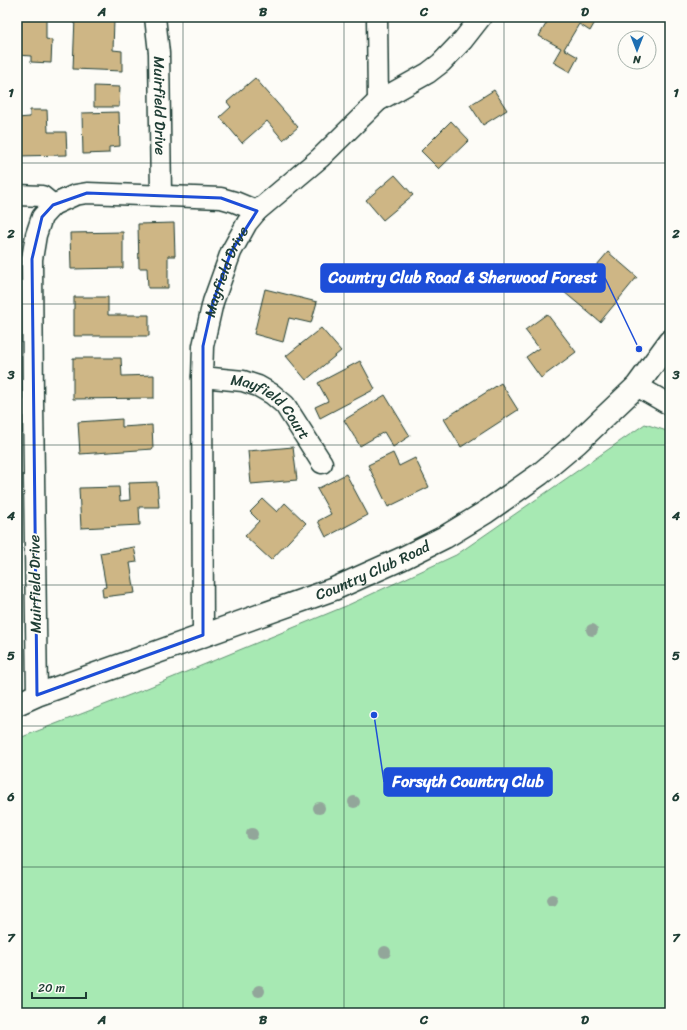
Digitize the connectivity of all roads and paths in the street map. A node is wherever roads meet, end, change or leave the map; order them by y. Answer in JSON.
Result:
{"nodes":[{"id":1,"x":155,"y":17,"type":"edge"},
{"id":2,"x":377,"y":17,"type":"edge"},
{"id":3,"x":481,"y":17,"type":"edge"},
{"id":4,"x":378,"y":101,"type":"junction"},
{"id":5,"x":17,"y":195,"type":"edge"},
{"id":6,"x":161,"y":195,"type":"junction"},
{"id":7,"x":53,"y":205,"type":"junction"},
{"id":8,"x":257,"y":211,"type":"junction"},
{"id":9,"x":670,"y":341,"type":"edge"},
{"id":10,"x":202,"y":377,"type":"junction"},
{"id":11,"x":637,"y":386,"type":"junction"},
{"id":12,"x":25,"y":404,"type":"edge"},
{"id":13,"x":670,"y":405,"type":"edge"},
{"id":14,"x":322,"y":463,"type":"dead end"},
{"id":15,"x":203,"y":636,"type":"junction"},
{"id":16,"x":37,"y":695,"type":"junction"},
{"id":17,"x":17,"y":704,"type":"edge"}],
"edges":[{"from":1,"to":6,"type":"street","name":"Muirfield Drive"},
{"from":2,"to":4,"type":"street"},
{"from":3,"to":4,"type":"street","name":"Mayfield Drive"},
{"from":4,"to":8,"type":"street","name":"Mayfield Drive"},
{"from":5,"to":7,"type":"street"},
{"from":6,"to":7,"type":"street","name":"Muirfield Drive"},
{"from":6,"to":8,"type":"street","name":"Muirfield Drive"},
{"from":7,"to":12,"type":"street","name":"Muirfield Drive"},
{"from":8,"to":10,"type":"street","name":"Mayfield Drive"},
{"from":9,"to":11,"type":"main road","name":"Country Club Road"},
{"from":10,"to":14,"type":"street","name":"Mayfield Court"},
{"from":10,"to":15,"type":"street","name":"Mayfield Drive"},
{"from":11,"to":13,"type":"street"},
{"from":11,"to":15,"type":"main road","name":"Country Club Road"},
{"from":12,"to":16,"type":"street","name":"Muirfield Drive"},
{"from":15,"to":16,"type":"main road","name":"Country Club Road"},
{"from":16,"to":17,"type":"main road","name":"Country Club Road"}]}
